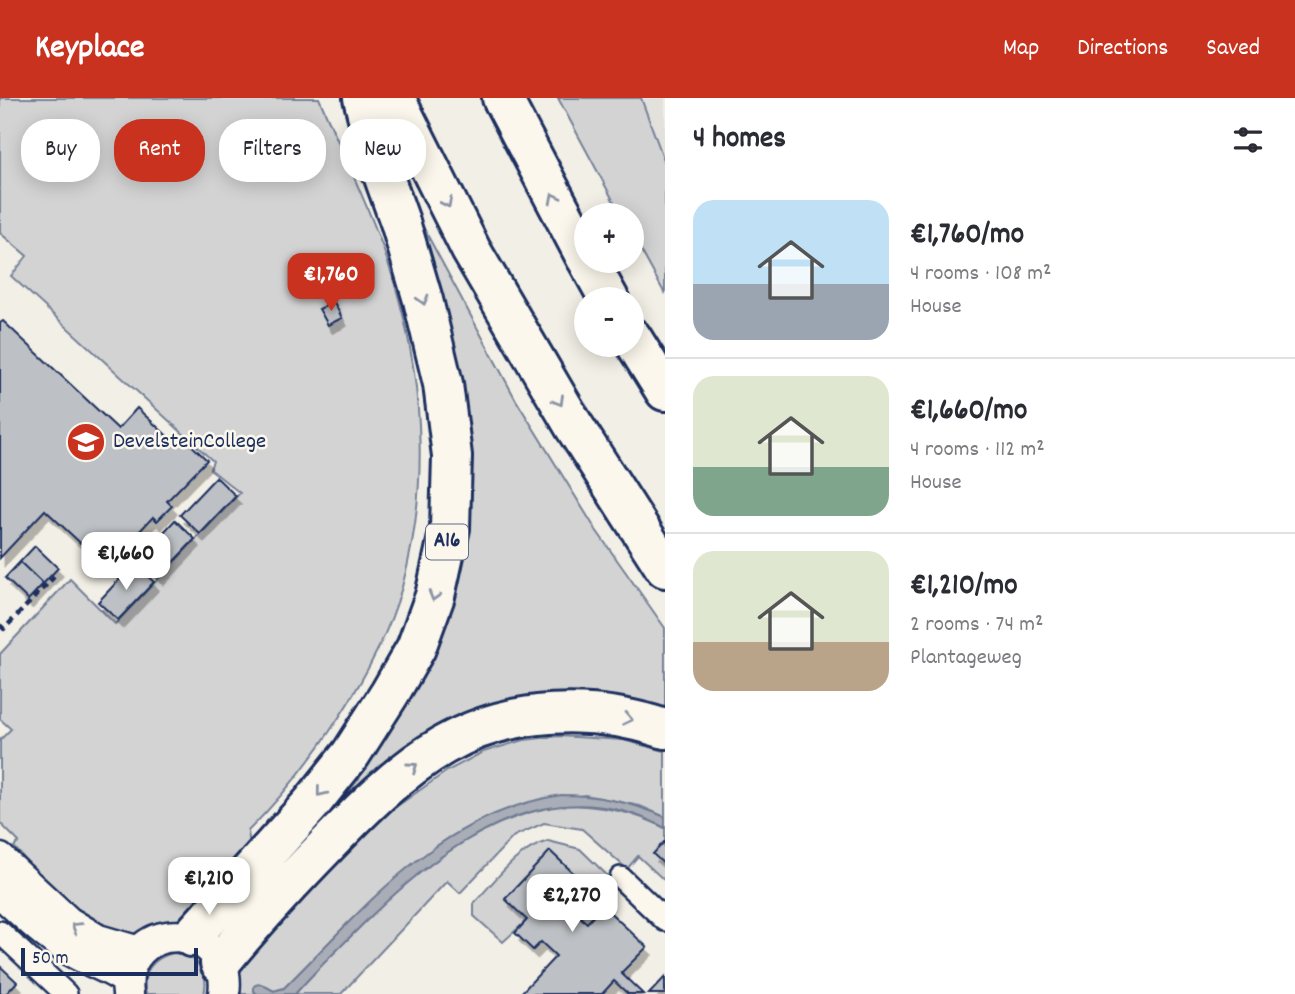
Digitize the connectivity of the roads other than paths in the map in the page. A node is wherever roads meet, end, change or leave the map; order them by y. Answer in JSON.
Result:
{"nodes":[{"id":1,"x":363,"y":98,"type":"edge"},
{"id":2,"x":395,"y":98,"type":"edge"},
{"id":3,"x":502,"y":98,"type":"edge"},
{"id":4,"x":574,"y":234,"type":"edge"},
{"id":5,"x":644,"y":357,"type":"edge"},
{"id":6,"x":665,"y":391,"type":"edge"},
{"id":7,"x":665,"y":568,"type":"edge"},
{"id":8,"x":665,"y":729,"type":"edge"},
{"id":9,"x":0,"y":859,"type":"edge"},
{"id":10,"x":621,"y":878,"type":"dead end"},
{"id":11,"x":0,"y":892,"type":"edge"},
{"id":12,"x":665,"y":920,"type":"edge"},
{"id":13,"x":0,"y":932,"type":"edge"},
{"id":14,"x":191,"y":937,"type":"junction"},
{"id":15,"x":139,"y":952,"type":"junction"},
{"id":16,"x":222,"y":978,"type":"edge"},
{"id":17,"x":128,"y":987,"type":"edge"},
{"id":18,"x":66,"y":994,"type":"edge"}],
"edges":[{"from":1,"to":14,"type":"highway","number":"A16","one_way":true},
{"from":2,"to":7,"type":"highway","one_way":true},
{"from":4,"to":3,"type":"highway","one_way":true},
{"from":5,"to":6,"type":"highway"},
{"from":16,"to":8,"type":"highway","one_way":true},
{"from":15,"to":9,"type":"main road","one_way":true},
{"from":10,"to":12,"type":"street"},
{"from":11,"to":17,"type":"main road"},
{"from":13,"to":18,"type":"street"},
{"from":14,"to":15,"type":"main road"},
{"from":14,"to":16,"type":"main road"},
{"from":15,"to":17,"type":"main road"}]}
